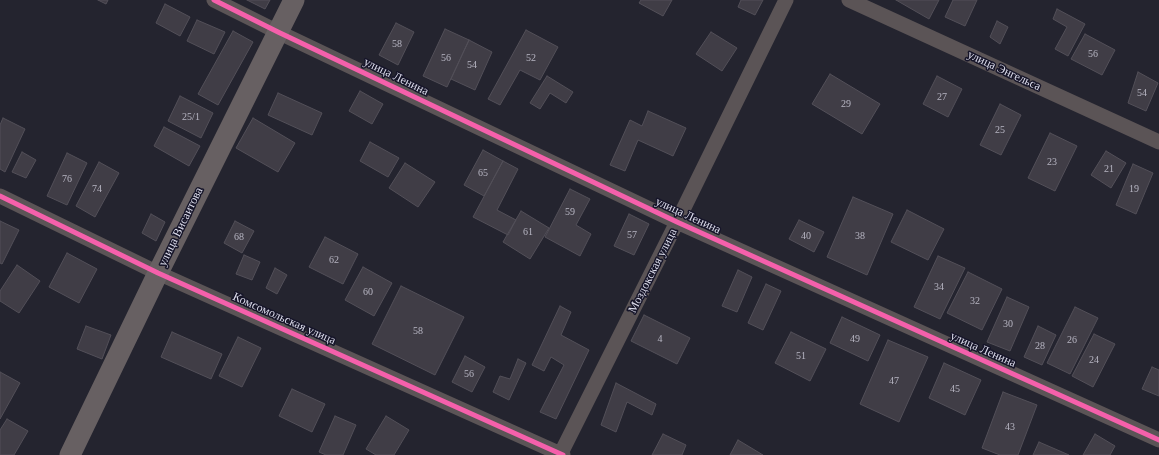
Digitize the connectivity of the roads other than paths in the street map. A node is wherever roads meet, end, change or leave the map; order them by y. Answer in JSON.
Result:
{"nodes":[{"id":1,"x":214,"y":0,"type":"edge"},
{"id":2,"x":294,"y":0,"type":"edge"},
{"id":3,"x":786,"y":0,"type":"edge"},
{"id":4,"x":849,"y":0,"type":"edge"},
{"id":5,"x":278,"y":32,"type":"junction"},
{"id":6,"x":1159,"y":142,"type":"edge"},
{"id":7,"x":0,"y":196,"type":"edge"},
{"id":8,"x":677,"y":222,"type":"junction"},
{"id":9,"x":158,"y":273,"type":"junction"},
{"id":10,"x":1159,"y":440,"type":"edge"},
{"id":11,"x":70,"y":455,"type":"edge"},
{"id":12,"x":561,"y":455,"type":"edge"}],
"edges":[{"from":1,"to":5,"type":"street","name":"улица Ленина"},
{"from":2,"to":5,"type":"street","name":"улица Висаитова"},
{"from":3,"to":8,"type":"street","name":"Моздокская улица"},
{"from":4,"to":6,"type":"street","name":"улица Энгельса"},
{"from":5,"to":8,"type":"street","name":"улица Ленина"},
{"from":5,"to":9,"type":"street","name":"улица Висаитова"},
{"from":7,"to":9,"type":"street","name":"Комсомольская улица"},
{"from":8,"to":10,"type":"street","name":"улица Ленина"},
{"from":8,"to":12,"type":"street","name":"Моздокская улица"},
{"from":9,"to":11,"type":"street","name":"улица Висаитова"},
{"from":9,"to":12,"type":"street","name":"Комсомольская улица"}]}
